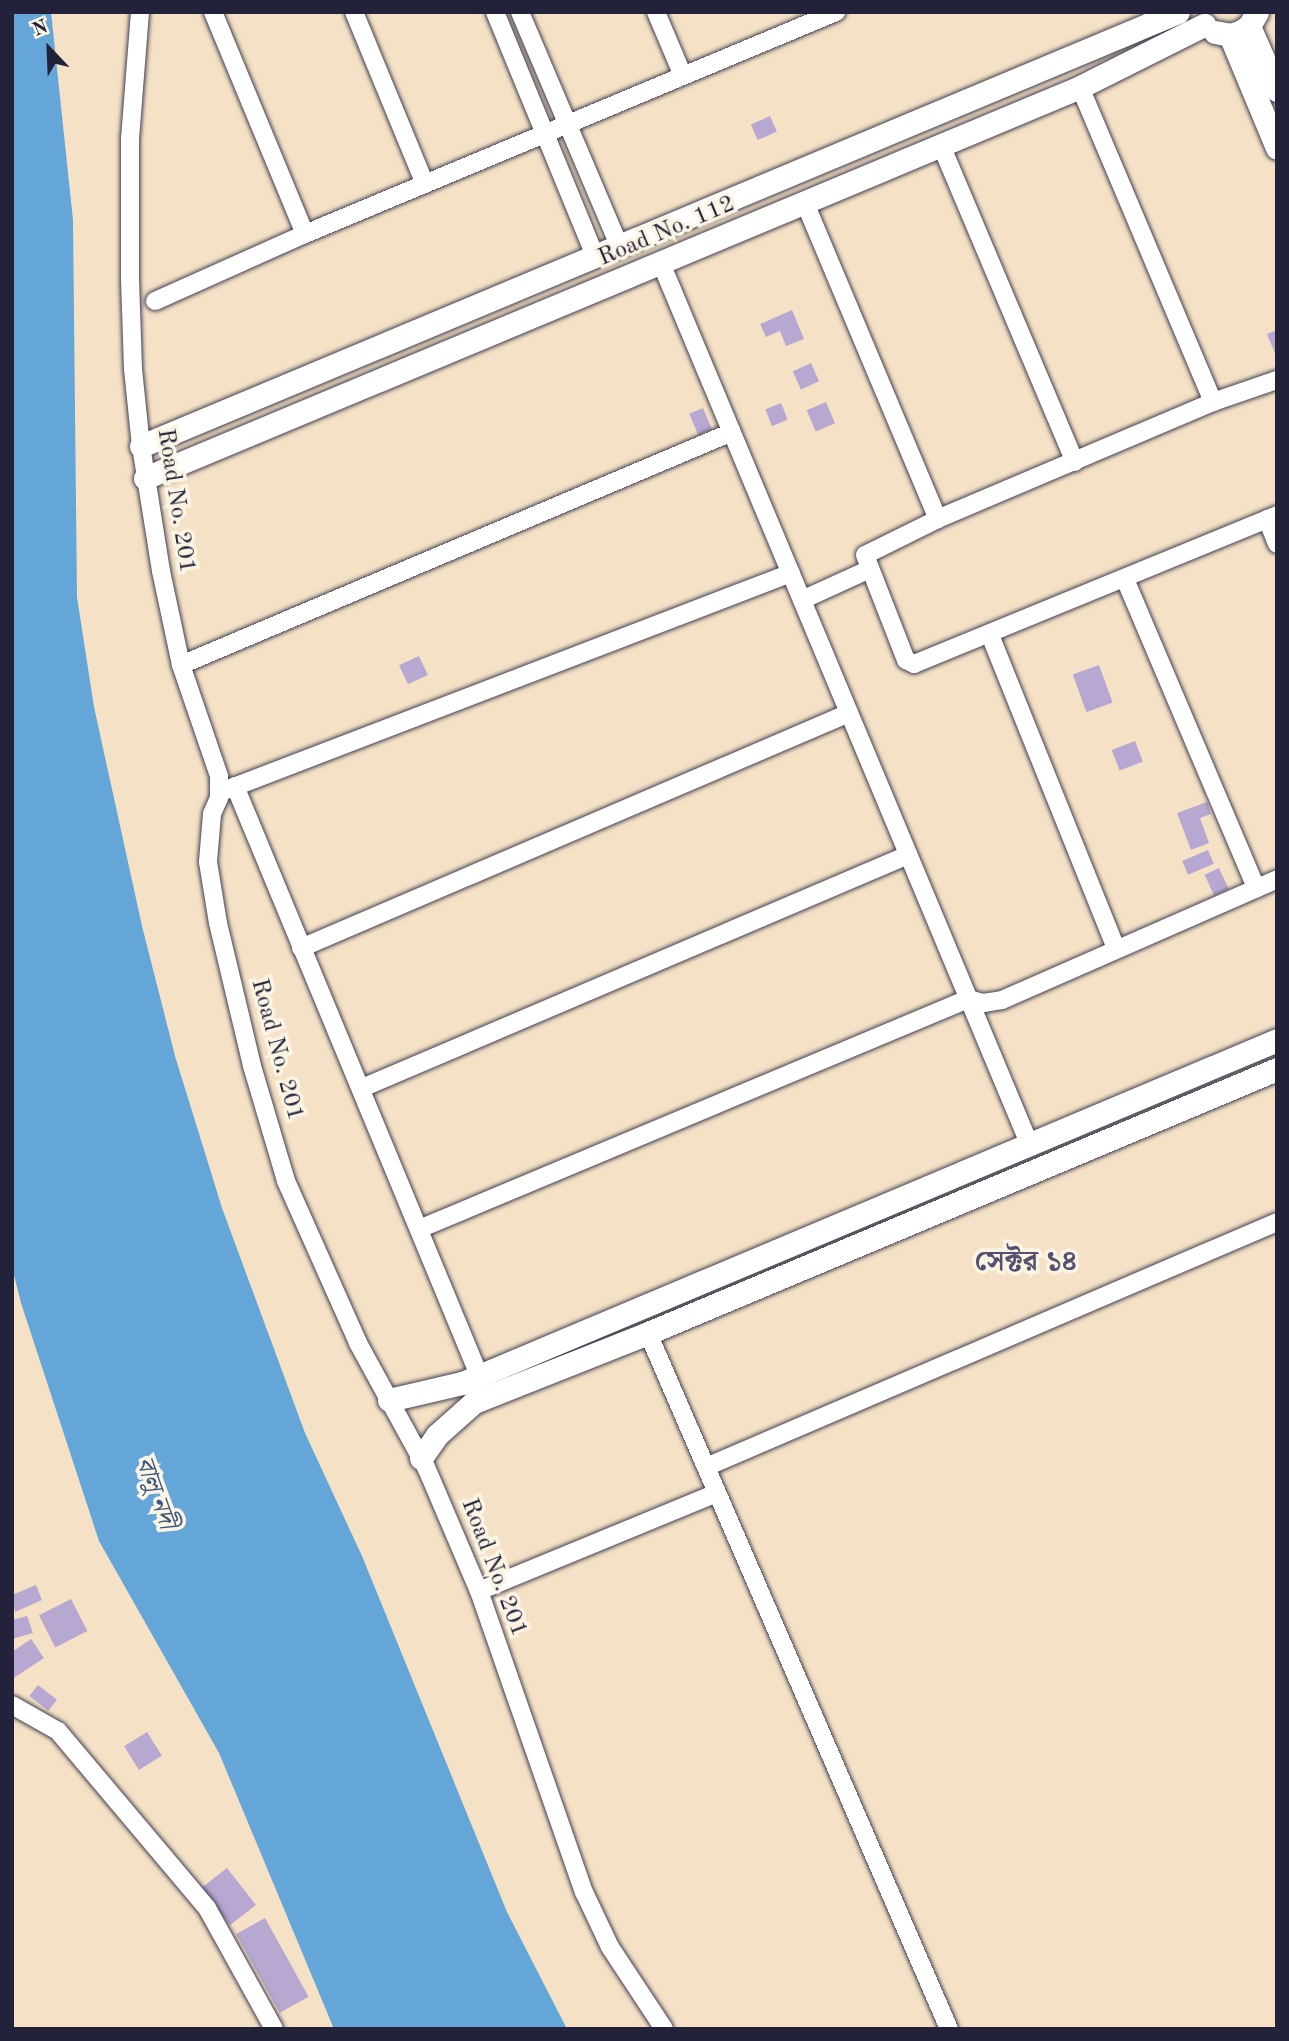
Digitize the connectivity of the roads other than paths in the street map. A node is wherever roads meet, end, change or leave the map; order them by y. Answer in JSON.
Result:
{"nodes":[{"id":1,"x":140,"y":12,"type":"edge"},
{"id":2,"x":213,"y":12,"type":"edge"},
{"id":3,"x":354,"y":12,"type":"edge"},
{"id":4,"x":495,"y":12,"type":"edge"},
{"id":5,"x":520,"y":12,"type":"edge"},
{"id":6,"x":656,"y":12,"type":"edge"},
{"id":7,"x":836,"y":12,"type":"edge"},
{"id":8,"x":1178,"y":12,"type":"edge"},
{"id":9,"x":1200,"y":19,"type":"edge"},
{"id":10,"x":795,"y":21,"type":"edge"},
{"id":11,"x":1246,"y":24,"type":"edge"},
{"id":12,"x":683,"y":76,"type":"junction"},
{"id":13,"x":1080,"y":87,"type":"junction"},
{"id":14,"x":1277,"y":90,"type":"edge"},
{"id":15,"x":568,"y":124,"type":"junction"},
{"id":16,"x":544,"y":134,"type":"junction"},
{"id":17,"x":941,"y":145,"type":"junction"},
{"id":18,"x":1277,"y":148,"type":"edge"},
{"id":19,"x":425,"y":184,"type":"junction"},
{"id":20,"x":805,"y":203,"type":"junction"},
{"id":21,"x":305,"y":234,"type":"junction"},
{"id":22,"x":649,"y":236,"type":"junction"},
{"id":23,"x":620,"y":248,"type":"junction"},
{"id":24,"x":596,"y":258,"type":"junction"},
{"id":25,"x":661,"y":263,"type":"junction"},
{"id":26,"x":155,"y":301,"type":"dead end"},
{"id":27,"x":1277,"y":380,"type":"edge"},
{"id":28,"x":1213,"y":402,"type":"junction"},
{"id":29,"x":732,"y":432,"type":"junction"},
{"id":30,"x":141,"y":446,"type":"junction"},
{"id":31,"x":1075,"y":463,"type":"junction"},
{"id":32,"x":145,"y":478,"type":"junction"},
{"id":33,"x":1272,"y":517,"type":"edge"},
{"id":34,"x":937,"y":519,"type":"junction"},
{"id":35,"x":1277,"y":544,"type":"edge"},
{"id":36,"x":870,"y":569,"type":"junction"},
{"id":37,"x":791,"y":573,"type":"junction"},
{"id":38,"x":1125,"y":579,"type":"junction"},
{"id":39,"x":802,"y":600,"type":"junction"},
{"id":40,"x":990,"y":635,"type":"junction"},
{"id":41,"x":181,"y":665,"type":"junction"},
{"id":42,"x":849,"y":713,"type":"junction"},
{"id":43,"x":227,"y":789,"type":"junction"},
{"id":44,"x":908,"y":855,"type":"junction"},
{"id":45,"x":1277,"y":879,"type":"edge"},
{"id":46,"x":1256,"y":888,"type":"junction"},
{"id":47,"x":301,"y":948,"type":"junction"},
{"id":48,"x":1116,"y":949,"type":"junction"},
{"id":49,"x":968,"y":999,"type":"junction"},
{"id":50,"x":1277,"y":1040,"type":"edge"},
{"id":51,"x":1277,"y":1069,"type":"edge"},
{"id":52,"x":362,"y":1088,"type":"junction"},
{"id":53,"x":1029,"y":1143,"type":"junction"},
{"id":54,"x":1277,"y":1222,"type":"edge"},
{"id":55,"x":419,"y":1229,"type":"junction"},
{"id":56,"x":648,"y":1333,"type":"junction"},
{"id":57,"x":479,"y":1374,"type":"junction"},
{"id":58,"x":389,"y":1400,"type":"junction"},
{"id":59,"x":421,"y":1458,"type":"junction"},
{"id":60,"x":706,"y":1467,"type":"junction"},
{"id":61,"x":717,"y":1493,"type":"junction"},
{"id":62,"x":479,"y":1591,"type":"junction"},
{"id":63,"x":12,"y":1705,"type":"edge"},
{"id":64,"x":274,"y":2029,"type":"edge"},
{"id":65,"x":664,"y":2029,"type":"edge"},
{"id":66,"x":949,"y":2029,"type":"edge"}],
"edges":[{"from":1,"to":30,"type":"street","name":"Road No. 201"},
{"from":2,"to":21,"type":"street"},
{"from":3,"to":19,"type":"street"},
{"from":4,"to":16,"type":"street"},
{"from":5,"to":15,"type":"street"},
{"from":6,"to":12,"type":"street"},
{"from":7,"to":10,"type":"street"},
{"from":8,"to":22,"type":"street","name":"Road No. 112"},
{"from":9,"to":11,"type":"street"},
{"from":9,"to":13,"type":"street","name":"Road No. 112"},
{"from":10,"to":12,"type":"street"},
{"from":11,"to":14,"type":"street"},
{"from":11,"to":18,"type":"street"},
{"from":12,"to":15,"type":"street"},
{"from":13,"to":17,"type":"street","name":"Road No. 112"},
{"from":13,"to":28,"type":"street"},
{"from":15,"to":16,"type":"street"},
{"from":15,"to":23,"type":"street"},
{"from":16,"to":19,"type":"street"},
{"from":16,"to":24,"type":"street"},
{"from":17,"to":20,"type":"street","name":"Road No. 112"},
{"from":17,"to":31,"type":"street"},
{"from":19,"to":21,"type":"street"},
{"from":20,"to":25,"type":"street","name":"Road No. 112"},
{"from":20,"to":34,"type":"street"},
{"from":21,"to":26,"type":"street"},
{"from":22,"to":23,"type":"street","name":"Road No. 112"},
{"from":22,"to":25,"type":"street"},
{"from":23,"to":24,"type":"street","name":"Road No. 112"},
{"from":24,"to":30,"type":"street","name":"Road No. 112"},
{"from":25,"to":29,"type":"street"},
{"from":25,"to":32,"type":"street","name":"Road No. 112"},
{"from":27,"to":28,"type":"street"},
{"from":28,"to":31,"type":"street"},
{"from":29,"to":37,"type":"street"},
{"from":29,"to":41,"type":"street"},
{"from":30,"to":32,"type":"street","name":"Road No. 201"},
{"from":31,"to":34,"type":"street"},
{"from":32,"to":41,"type":"street","name":"Road No. 201"},
{"from":33,"to":35,"type":"street"},
{"from":33,"to":38,"type":"street"},
{"from":34,"to":36,"type":"street"},
{"from":36,"to":39,"type":"street"},
{"from":36,"to":40,"type":"street"},
{"from":37,"to":39,"type":"street"},
{"from":37,"to":43,"type":"street"},
{"from":38,"to":40,"type":"street"},
{"from":38,"to":46,"type":"street"},
{"from":39,"to":42,"type":"street"},
{"from":40,"to":48,"type":"street"},
{"from":41,"to":43,"type":"street","name":"Road No. 201"},
{"from":42,"to":44,"type":"street"},
{"from":42,"to":47,"type":"street"},
{"from":43,"to":47,"type":"street"},
{"from":43,"to":58,"type":"street","name":"Road No. 201"},
{"from":44,"to":49,"type":"street"},
{"from":44,"to":52,"type":"street"},
{"from":45,"to":46,"type":"street"},
{"from":46,"to":48,"type":"street"},
{"from":47,"to":52,"type":"street"},
{"from":48,"to":49,"type":"street"},
{"from":49,"to":53,"type":"street"},
{"from":49,"to":55,"type":"street"},
{"from":50,"to":53,"type":"street"},
{"from":51,"to":56,"type":"street"},
{"from":52,"to":55,"type":"street"},
{"from":53,"to":57,"type":"street"},
{"from":54,"to":60,"type":"street"},
{"from":55,"to":57,"type":"street"},
{"from":56,"to":59,"type":"street"},
{"from":56,"to":60,"type":"street"},
{"from":57,"to":58,"type":"street"},
{"from":58,"to":59,"type":"street","name":"Road No. 201"},
{"from":59,"to":62,"type":"street","name":"Road No. 201"},
{"from":60,"to":61,"type":"street"},
{"from":61,"to":62,"type":"street"},
{"from":61,"to":66,"type":"street"},
{"from":62,"to":65,"type":"street","name":"Road No. 201"},
{"from":63,"to":64,"type":"street"}]}
